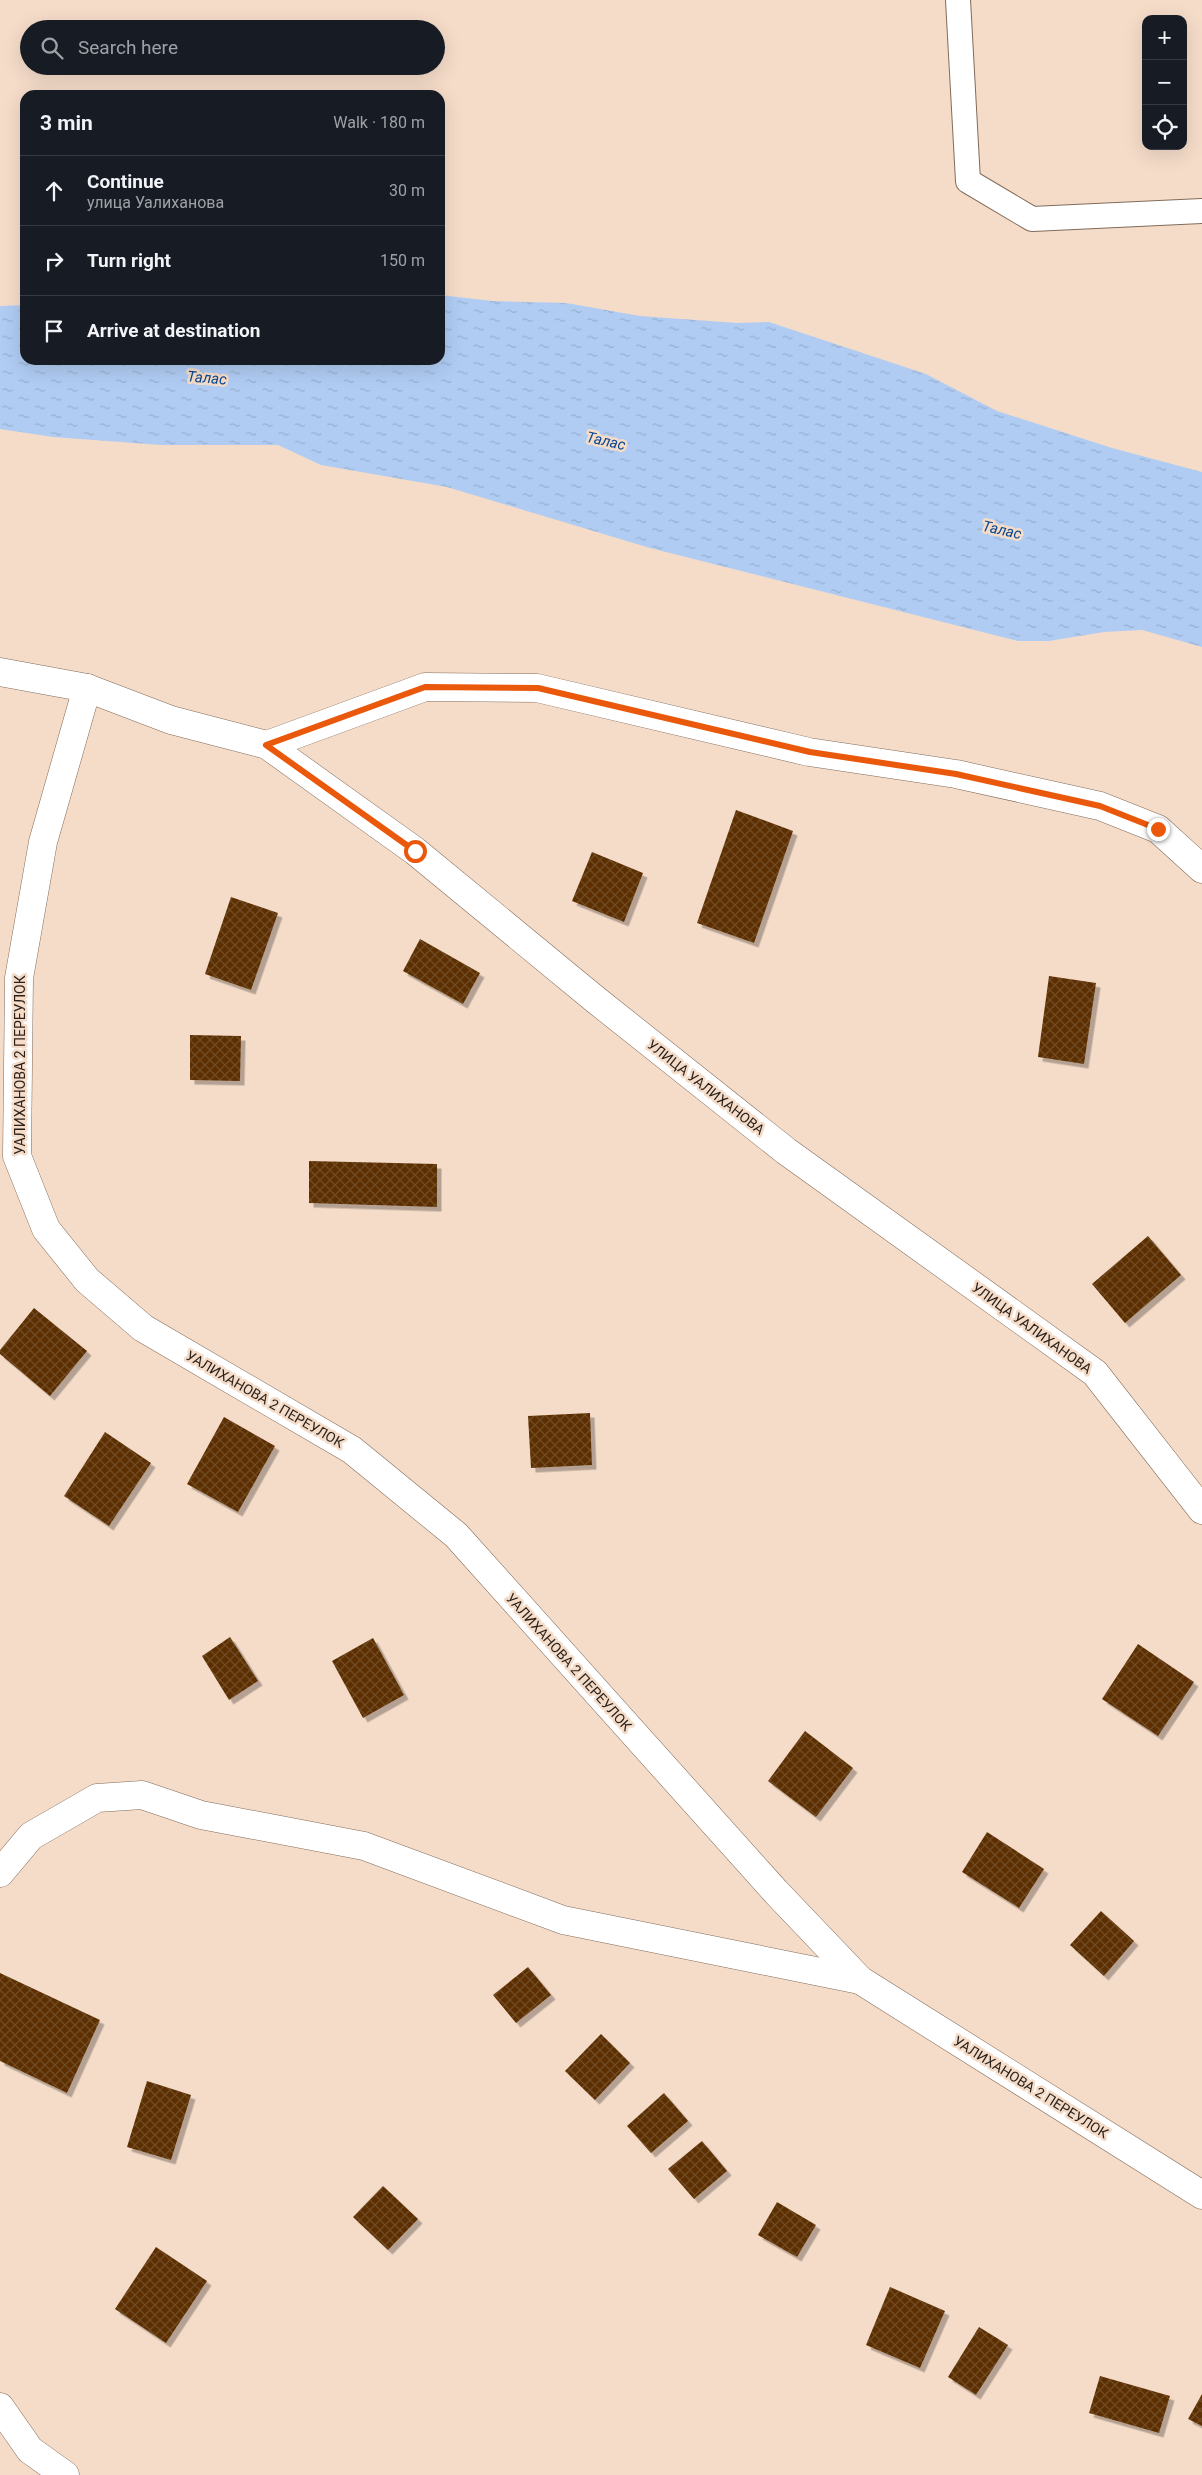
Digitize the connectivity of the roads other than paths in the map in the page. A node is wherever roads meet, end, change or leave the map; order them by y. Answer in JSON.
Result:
{"nodes":[{"id":1,"x":958,"y":0,"type":"edge"},
{"id":2,"x":1202,"y":211,"type":"edge"},
{"id":3,"x":0,"y":672,"type":"edge"},
{"id":4,"x":87,"y":688,"type":"junction"},
{"id":5,"x":266,"y":745,"type":"junction"},
{"id":6,"x":1202,"y":869,"type":"edge"},
{"id":7,"x":10,"y":976,"type":"edge"},
{"id":8,"x":1202,"y":1510,"type":"edge"},
{"id":9,"x":0,"y":1872,"type":"edge"},
{"id":10,"x":860,"y":1980,"type":"junction"},
{"id":11,"x":1202,"y":2195,"type":"edge"},
{"id":12,"x":0,"y":2407,"type":"edge"},
{"id":13,"x":65,"y":2475,"type":"edge"}],
"edges":[{"from":1,"to":2,"type":"lane"},
{"from":3,"to":4,"type":"street","name":"УЛИЦА УАЛИХАНОВА"},
{"from":4,"to":5,"type":"street","name":"УЛИЦА УАЛИХАНОВА"},
{"from":4,"to":7,"type":"street","name":"УАЛИХАНОВА 2 ПЕРЕУЛОК"},
{"from":5,"to":6,"type":"street"},
{"from":5,"to":8,"type":"street","name":"УЛИЦА УАЛИХАНОВА"},
{"from":7,"to":10,"type":"street","name":"УАЛИХАНОВА 2 ПЕРЕУЛОК"},
{"from":9,"to":10,"type":"street","name":"УАЛИХАНОВА 2 ПЕРЕУЛОК"},
{"from":10,"to":11,"type":"street","name":"УАЛИХАНОВА 2 ПЕРЕУЛОК"},
{"from":12,"to":13,"type":"street"}]}
